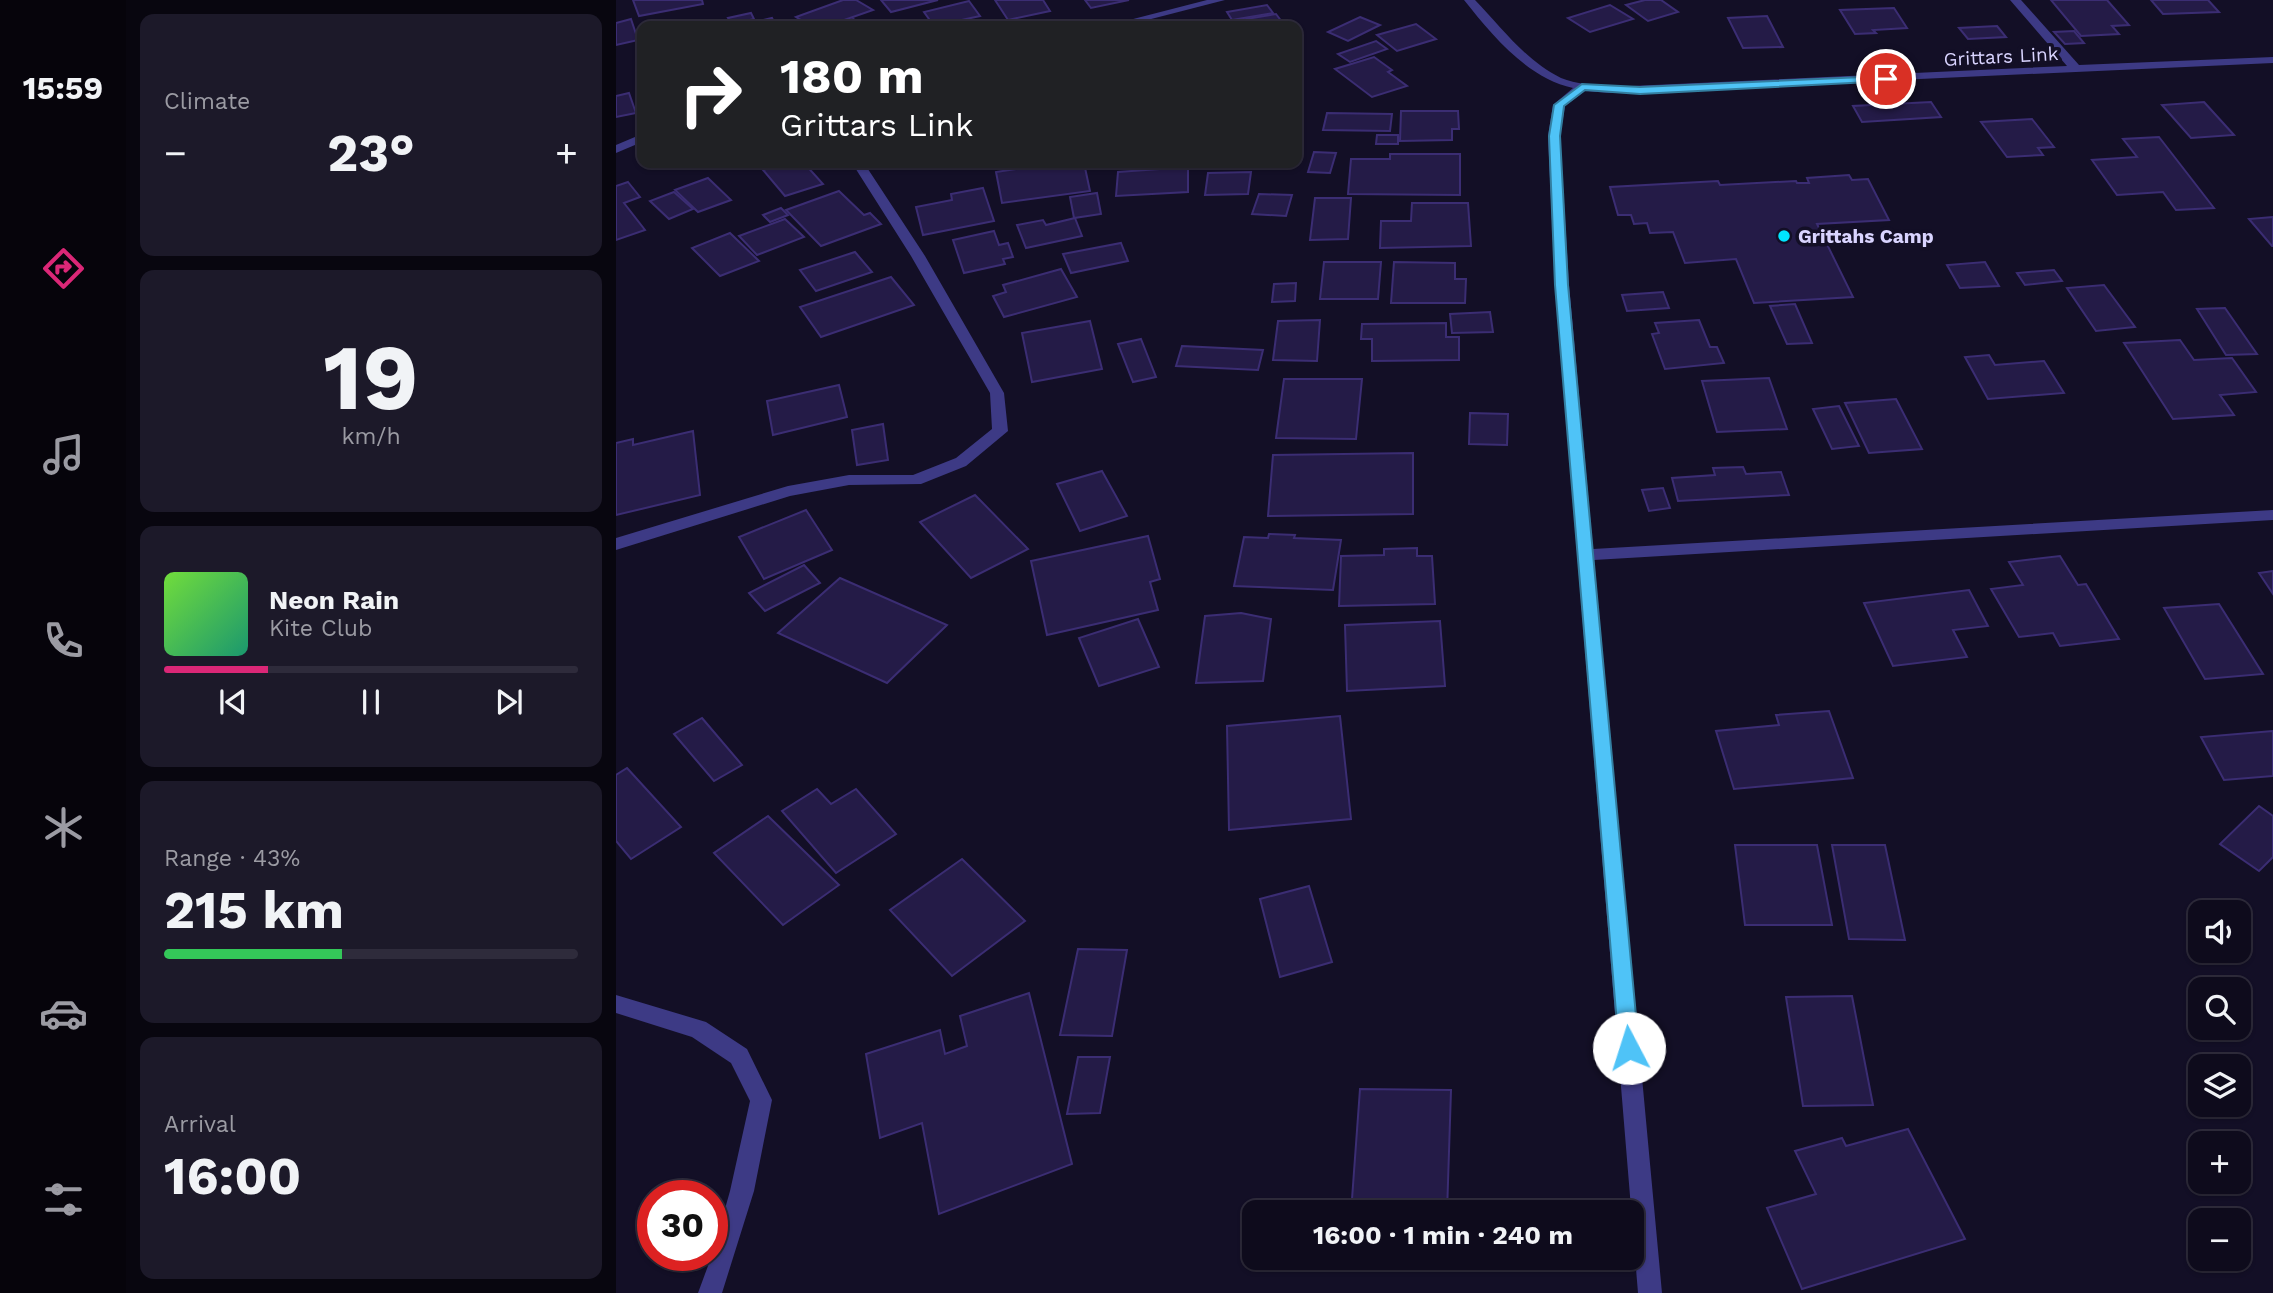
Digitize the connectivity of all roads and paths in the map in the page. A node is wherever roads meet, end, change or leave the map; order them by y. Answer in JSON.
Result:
{"nodes":[{"id":1,"x":1220,"y":0,"type":"edge"},
{"id":2,"x":1469,"y":0,"type":"edge"},
{"id":3,"x":2015,"y":0,"type":"edge"},
{"id":4,"x":1132,"y":21,"type":"edge"},
{"id":5,"x":2273,"y":60,"type":"edge"},
{"id":6,"x":2077,"y":70,"type":"junction"},
{"id":7,"x":1582,"y":87,"type":"junction"},
{"id":8,"x":637,"y":140,"type":"edge"},
{"id":9,"x":616,"y":149,"type":"edge"},
{"id":10,"x":861,"y":168,"type":"edge"},
{"id":11,"x":2273,"y":515,"type":"edge"},
{"id":12,"x":616,"y":544,"type":"edge"},
{"id":13,"x":1586,"y":555,"type":"junction"},
{"id":14,"x":616,"y":1004,"type":"edge"},
{"id":15,"x":710,"y":1293,"type":"edge"},
{"id":16,"x":1650,"y":1293,"type":"edge"}],
"edges":[{"from":1,"to":4,"type":"street"},
{"from":2,"to":7,"type":"street","name":"Grittars Link"},
{"from":3,"to":6,"type":"street"},
{"from":5,"to":6,"type":"street","name":"Grittars Link"},
{"from":6,"to":7,"type":"street","name":"Grittars Link"},
{"from":7,"to":13,"type":"street"},
{"from":8,"to":9,"type":"street"},
{"from":10,"to":12,"type":"street"},
{"from":11,"to":13,"type":"street"},
{"from":13,"to":16,"type":"street"},
{"from":14,"to":15,"type":"street"}]}
